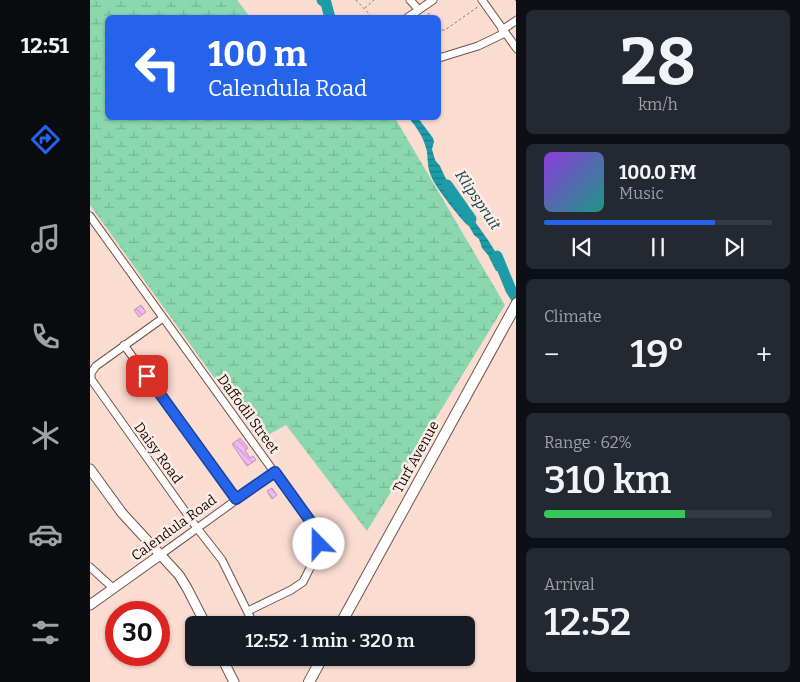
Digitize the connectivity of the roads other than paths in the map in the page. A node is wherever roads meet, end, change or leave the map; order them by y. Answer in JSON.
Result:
{"nodes":[{"id":1,"x":410,"y":0,"type":"edge"},
{"id":2,"x":433,"y":0,"type":"edge"},
{"id":3,"x":483,"y":2,"type":"edge"},
{"id":4,"x":418,"y":10,"type":"junction"},
{"id":5,"x":411,"y":15,"type":"edge"},
{"id":6,"x":516,"y":20,"type":"edge"},
{"id":7,"x":504,"y":32,"type":"junction"},
{"id":8,"x":516,"y":49,"type":"edge"},
{"id":9,"x":441,"y":58,"type":"edge"},
{"id":10,"x":90,"y":216,"type":"edge"},
{"id":11,"x":516,"y":303,"type":"edge"},
{"id":12,"x":163,"y":318,"type":"junction"},
{"id":13,"x":124,"y":346,"type":"junction"},
{"id":14,"x":90,"y":469,"type":"edge"},
{"id":15,"x":275,"y":472,"type":"junction"},
{"id":16,"x":236,"y":499,"type":"junction"},
{"id":17,"x":197,"y":528,"type":"junction"},
{"id":18,"x":160,"y":555,"type":"junction"},
{"id":19,"x":90,"y":567,"type":"edge"},
{"id":20,"x":114,"y":588,"type":"junction"},
{"id":21,"x":90,"y":606,"type":"edge"},
{"id":22,"x":248,"y":612,"type":"junction"},
{"id":23,"x":201,"y":616,"type":"edge"},
{"id":24,"x":250,"y":616,"type":"edge"},
{"id":25,"x":345,"y":616,"type":"edge"},
{"id":26,"x":226,"y":666,"type":"edge"},
{"id":27,"x":318,"y":666,"type":"edge"},
{"id":28,"x":234,"y":682,"type":"edge"},
{"id":29,"x":309,"y":682,"type":"edge"}],
"edges":[{"from":1,"to":4,"type":"street"},
{"from":2,"to":4,"type":"street"},
{"from":3,"to":7,"type":"street"},
{"from":4,"to":5,"type":"street"},
{"from":6,"to":7,"type":"street"},
{"from":7,"to":8,"type":"street"},
{"from":7,"to":9,"type":"street"},
{"from":10,"to":12,"type":"street","name":"Daffodil Street"},
{"from":11,"to":25,"type":"main road","name":"Turf Avenue"},
{"from":12,"to":13,"type":"street","name":"Daisy Road"},
{"from":12,"to":15,"type":"street","name":"Daffodil Street"},
{"from":13,"to":16,"type":"street"},
{"from":13,"to":17,"type":"street","name":"Daisy Road"},
{"from":14,"to":18,"type":"street"},
{"from":15,"to":16,"type":"street","name":"Calendula Road"},
{"from":15,"to":22,"type":"street","name":"Daffodil Street"},
{"from":16,"to":17,"type":"street","name":"Calendula Road"},
{"from":17,"to":18,"type":"street","name":"Calendula Road"},
{"from":17,"to":22,"type":"street","name":"Daisy Road"},
{"from":18,"to":20,"type":"street","name":"Calendula Road"},
{"from":18,"to":23,"type":"street"},
{"from":19,"to":20,"type":"street"},
{"from":20,"to":21,"type":"street","name":"Calendula Road"},
{"from":22,"to":24,"type":"street","name":"Daisy Road"},
{"from":26,"to":28,"type":"street"},
{"from":27,"to":29,"type":"main road"}]}
